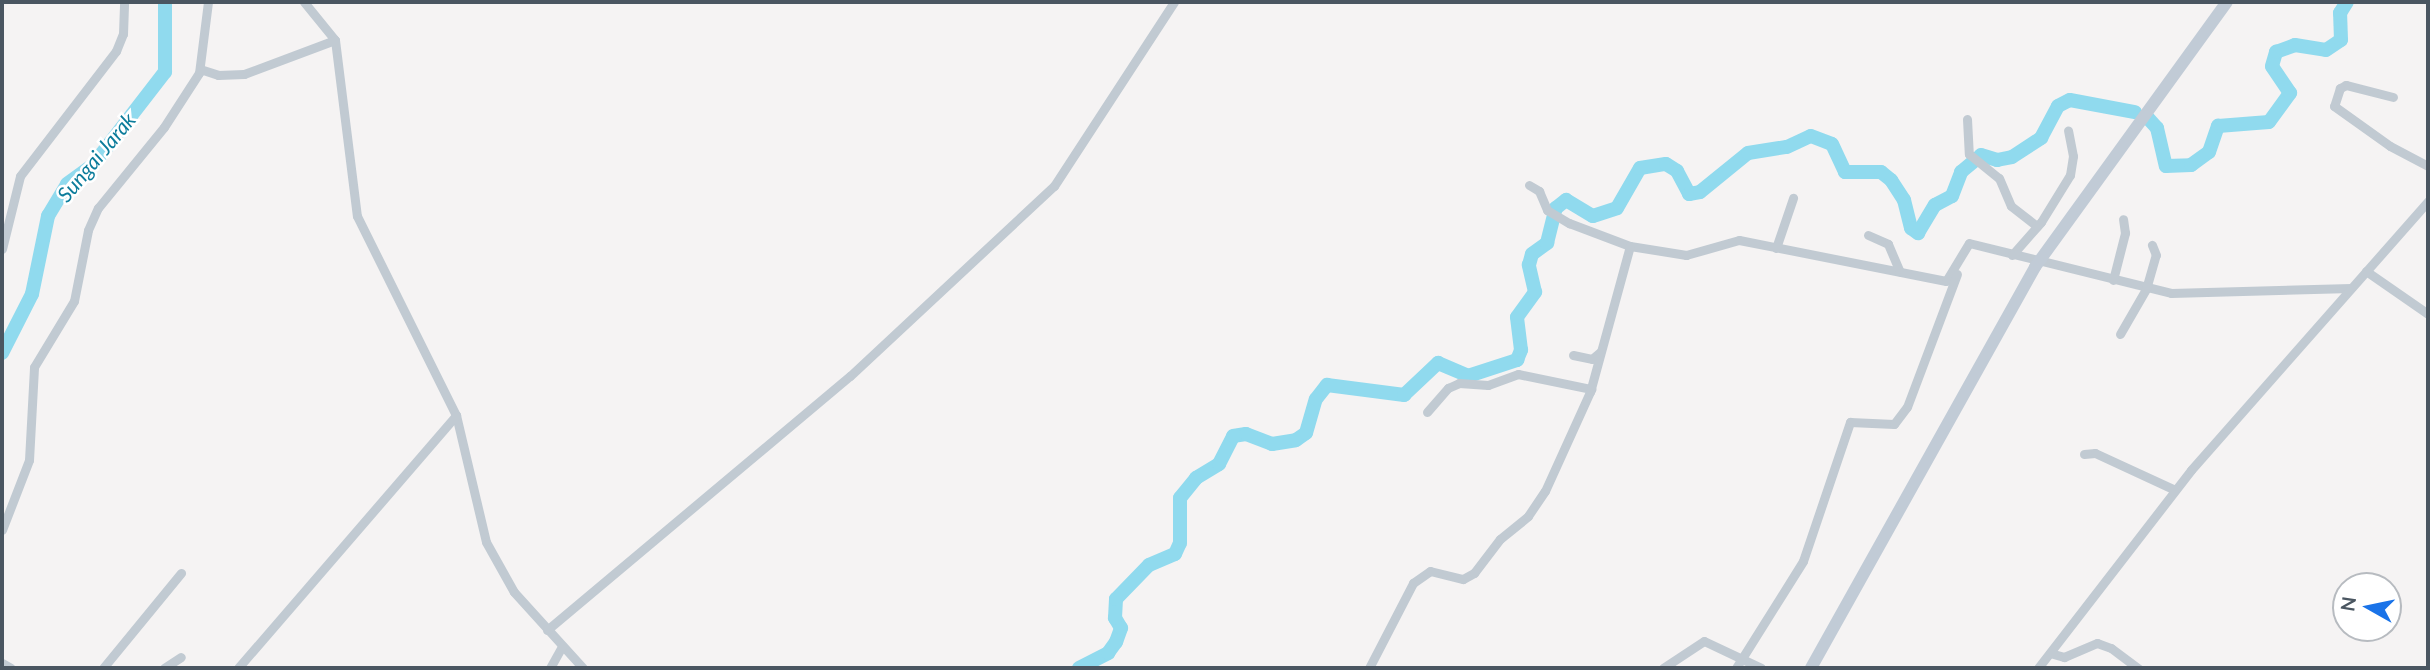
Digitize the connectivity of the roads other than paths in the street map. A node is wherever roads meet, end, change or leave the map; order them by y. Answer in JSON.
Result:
{"nodes":[{"id":1,"x":124,"y":2,"type":"edge"},
{"id":2,"x":208,"y":2,"type":"edge"},
{"id":3,"x":304,"y":2,"type":"edge"},
{"id":4,"x":1174,"y":2,"type":"edge"},
{"id":5,"x":2227,"y":2,"type":"edge"},
{"id":6,"x":335,"y":40,"type":"junction"},
{"id":7,"x":200,"y":69,"type":"junction"},
{"id":8,"x":2393,"y":97,"type":"dead end"},
{"id":9,"x":1967,"y":119,"type":"dead end"},
{"id":10,"x":2068,"y":130,"type":"dead end"},
{"id":11,"x":2428,"y":166,"type":"edge"},
{"id":12,"x":1530,"y":185,"type":"dead end"},
{"id":13,"x":1793,"y":198,"type":"dead end"},
{"id":14,"x":2428,"y":201,"type":"edge"},
{"id":15,"x":2123,"y":219,"type":"dead end"},
{"id":16,"x":2036,"y":226,"type":"junction"},
{"id":17,"x":1868,"y":235,"type":"dead end"},
{"id":18,"x":1969,"y":243,"type":"junction"},
{"id":19,"x":2152,"y":244,"type":"dead end"},
{"id":20,"x":1630,"y":246,"type":"junction"},
{"id":21,"x":1776,"y":247,"type":"junction"},
{"id":22,"x":2,"y":249,"type":"edge"},
{"id":23,"x":2012,"y":255,"type":"junction"},
{"id":24,"x":2038,"y":262,"type":"junction"},
{"id":25,"x":2367,"y":271,"type":"junction"},
{"id":26,"x":1900,"y":272,"type":"junction"},
{"id":27,"x":2113,"y":280,"type":"junction"},
{"id":28,"x":2351,"y":288,"type":"junction"},
{"id":29,"x":2146,"y":289,"type":"junction"},
{"id":30,"x":2428,"y":314,"type":"edge"},
{"id":31,"x":2120,"y":334,"type":"dead end"},
{"id":32,"x":1602,"y":351,"type":"junction"},
{"id":33,"x":1573,"y":355,"type":"dead end"},
{"id":34,"x":1591,"y":389,"type":"junction"},
{"id":35,"x":1427,"y":412,"type":"dead end"},
{"id":36,"x":456,"y":415,"type":"junction"},
{"id":37,"x":2084,"y":454,"type":"dead end"},
{"id":38,"x":2175,"y":490,"type":"junction"},
{"id":39,"x":2,"y":530,"type":"edge"},
{"id":40,"x":181,"y":573,"type":"dead end"},
{"id":41,"x":547,"y":630,"type":"junction"},
{"id":42,"x":561,"y":648,"type":"junction"},
{"id":43,"x":2050,"y":653,"type":"junction"},
{"id":44,"x":181,"y":657,"type":"dead end"},
{"id":45,"x":1741,"y":657,"type":"junction"},
{"id":46,"x":2,"y":663,"type":"edge"},
{"id":47,"x":11,"y":668,"type":"edge"},
{"id":48,"x":103,"y":668,"type":"edge"},
{"id":49,"x":164,"y":668,"type":"edge"},
{"id":50,"x":239,"y":668,"type":"edge"},
{"id":51,"x":550,"y":668,"type":"edge"},
{"id":52,"x":583,"y":668,"type":"edge"},
{"id":53,"x":1369,"y":668,"type":"edge"},
{"id":54,"x":1663,"y":668,"type":"edge"},
{"id":55,"x":1736,"y":668,"type":"edge"},
{"id":56,"x":1761,"y":668,"type":"edge"},
{"id":57,"x":1811,"y":668,"type":"edge"},
{"id":58,"x":2038,"y":668,"type":"edge"},
{"id":59,"x":2138,"y":668,"type":"edge"}],
"edges":[{"from":1,"to":22,"type":"street"},
{"from":2,"to":7,"type":"street"},
{"from":3,"to":6,"type":"street"},
{"from":4,"to":41,"type":"street"},
{"from":5,"to":24,"type":"street"},
{"from":6,"to":7,"type":"street"},
{"from":6,"to":36,"type":"street"},
{"from":7,"to":39,"type":"street"},
{"from":8,"to":11,"type":"street"},
{"from":9,"to":16,"type":"street"},
{"from":10,"to":16,"type":"street"},
{"from":12,"to":20,"type":"street"},
{"from":13,"to":21,"type":"street"},
{"from":14,"to":25,"type":"street"},
{"from":15,"to":27,"type":"street"},
{"from":16,"to":23,"type":"street"},
{"from":17,"to":26,"type":"street"},
{"from":18,"to":23,"type":"street"},
{"from":18,"to":26,"type":"street"},
{"from":18,"to":45,"type":"street"},
{"from":19,"to":29,"type":"street"},
{"from":20,"to":21,"type":"street"},
{"from":20,"to":32,"type":"street"},
{"from":21,"to":26,"type":"street"},
{"from":23,"to":24,"type":"street"},
{"from":24,"to":27,"type":"street"},
{"from":24,"to":57,"type":"street"},
{"from":25,"to":28,"type":"street"},
{"from":25,"to":30,"type":"street"},
{"from":27,"to":29,"type":"street"},
{"from":28,"to":29,"type":"street"},
{"from":28,"to":38,"type":"street"},
{"from":29,"to":31,"type":"street"},
{"from":32,"to":33,"type":"street"},
{"from":32,"to":34,"type":"street"},
{"from":34,"to":35,"type":"street"},
{"from":34,"to":53,"type":"street"},
{"from":36,"to":41,"type":"street"},
{"from":36,"to":50,"type":"street"},
{"from":37,"to":38,"type":"street"},
{"from":38,"to":43,"type":"street"},
{"from":40,"to":48,"type":"street"},
{"from":41,"to":42,"type":"street"},
{"from":42,"to":51,"type":"street"},
{"from":42,"to":52,"type":"street"},
{"from":43,"to":58,"type":"street"},
{"from":43,"to":59,"type":"street"},
{"from":44,"to":49,"type":"street"},
{"from":45,"to":54,"type":"street"},
{"from":45,"to":55,"type":"street"},
{"from":45,"to":56,"type":"street"},
{"from":46,"to":47,"type":"street"}]}
